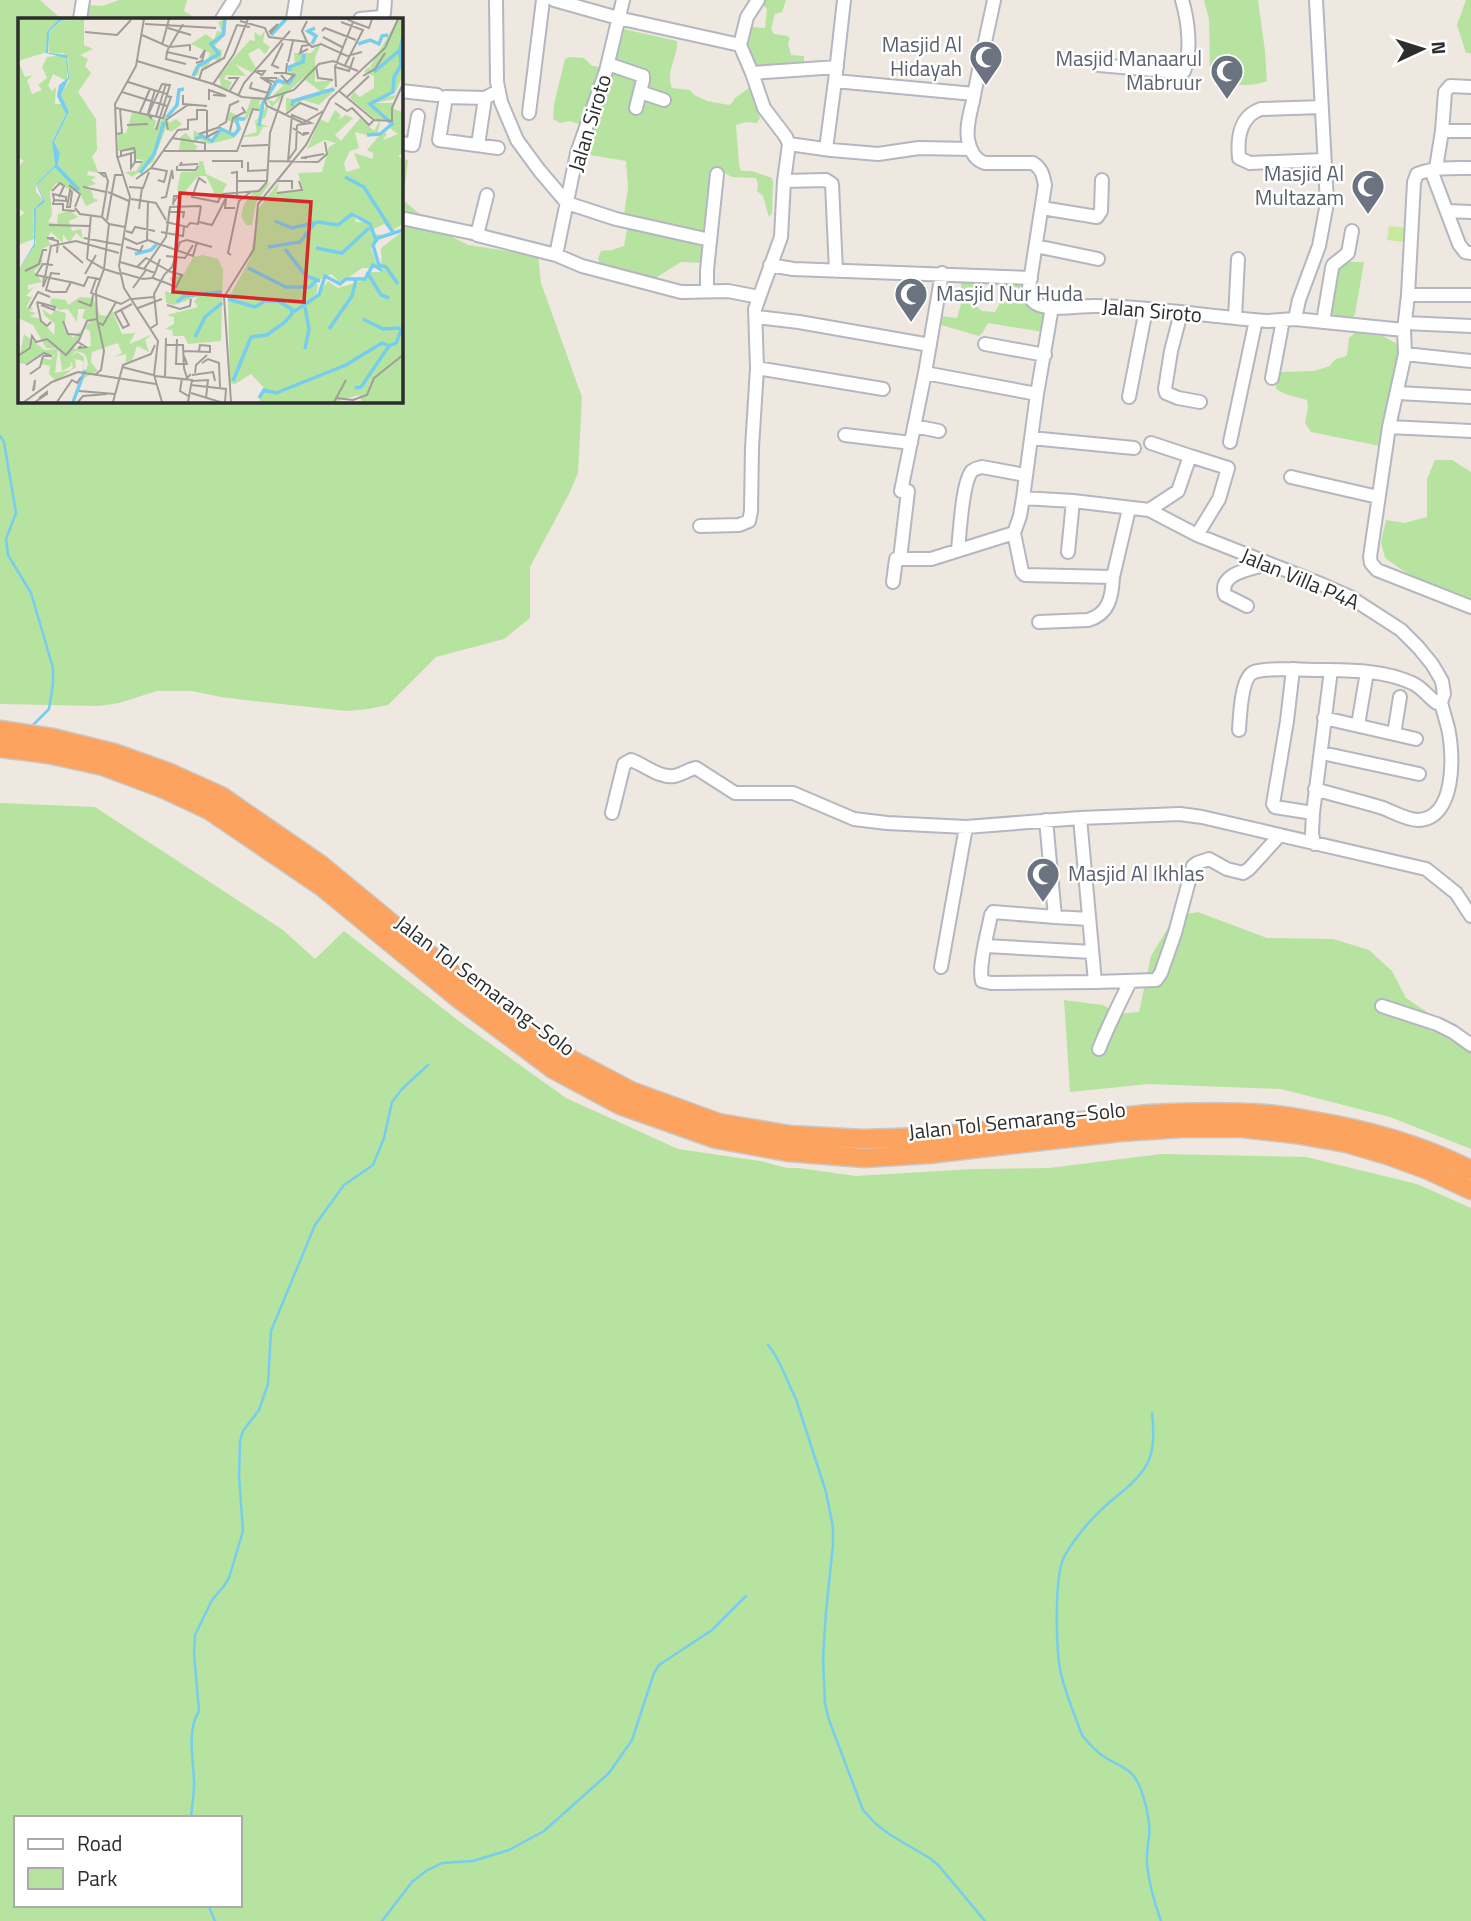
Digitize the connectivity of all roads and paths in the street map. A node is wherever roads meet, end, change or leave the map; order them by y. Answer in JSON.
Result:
{"nodes":[{"id":1,"x":83,"y":0,"type":"edge"},
{"id":2,"x":234,"y":0,"type":"edge"},
{"id":3,"x":296,"y":0,"type":"edge"},
{"id":4,"x":385,"y":0,"type":"edge"},
{"id":5,"x":496,"y":0,"type":"edge"},
{"id":6,"x":543,"y":0,"type":"edge"},
{"id":7,"x":554,"y":0,"type":"edge"},
{"id":8,"x":623,"y":0,"type":"edge"},
{"id":9,"x":758,"y":0,"type":"edge"},
{"id":10,"x":844,"y":0,"type":"edge"},
{"id":11,"x":994,"y":0,"type":"edge"},
{"id":12,"x":1182,"y":0,"type":"edge"},
{"id":13,"x":1316,"y":0,"type":"edge"},
{"id":14,"x":80,"y":18,"type":"edge"},
{"id":15,"x":223,"y":18,"type":"edge"},
{"id":16,"x":293,"y":18,"type":"edge"},
{"id":17,"x":370,"y":18,"type":"edge"},
{"id":18,"x":618,"y":18,"type":"junction"},
{"id":19,"x":740,"y":45,"type":"junction"},
{"id":20,"x":608,"y":64,"type":"junction"},
{"id":21,"x":1099,"y":65,"type":"dead end"},
{"id":22,"x":837,"y":67,"type":"junction"},
{"id":23,"x":752,"y":74,"type":"junction"},
{"id":24,"x":835,"y":81,"type":"junction"},
{"id":25,"x":1471,"y":87,"type":"edge"},
{"id":26,"x":402,"y":91,"type":"edge"},
{"id":27,"x":498,"y":91,"type":"junction"},
{"id":28,"x":640,"y":92,"type":"junction"},
{"id":29,"x":437,"y":94,"type":"dead end"},
{"id":30,"x":974,"y":94,"type":"junction"},
{"id":31,"x":485,"y":98,"type":"junction"},
{"id":32,"x":664,"y":100,"type":"dead end"},
{"id":33,"x":1322,"y":107,"type":"junction"},
{"id":34,"x":636,"y":108,"type":"dead end"},
{"id":35,"x":529,"y":113,"type":"dead end"},
{"id":36,"x":418,"y":116,"type":"dead end"},
{"id":37,"x":1442,"y":131,"type":"junction"},
{"id":38,"x":1471,"y":131,"type":"edge"},
{"id":39,"x":402,"y":143,"type":"edge"},
{"id":40,"x":789,"y":144,"type":"junction"},
{"id":41,"x":478,"y":145,"type":"junction"},
{"id":42,"x":498,"y":148,"type":"dead end"},
{"id":43,"x":826,"y":149,"type":"junction"},
{"id":44,"x":971,"y":149,"type":"junction"},
{"id":45,"x":1324,"y":160,"type":"junction"},
{"id":46,"x":1471,"y":168,"type":"edge"},
{"id":47,"x":1433,"y":169,"type":"junction"},
{"id":48,"x":717,"y":174,"type":"dead end"},
{"id":49,"x":1102,"y":180,"type":"dead end"},
{"id":50,"x":784,"y":181,"type":"junction"},
{"id":51,"x":487,"y":195,"type":"dead end"},
{"id":52,"x":567,"y":203,"type":"junction"},
{"id":53,"x":1042,"y":208,"type":"junction"},
{"id":54,"x":1447,"y":211,"type":"junction"},
{"id":55,"x":1471,"y":212,"type":"edge"},
{"id":56,"x":402,"y":218,"type":"edge"},
{"id":57,"x":1352,"y":231,"type":"dead end"},
{"id":58,"x":477,"y":234,"type":"junction"},
{"id":59,"x":710,"y":240,"type":"junction"},
{"id":60,"x":1036,"y":246,"type":"junction"},
{"id":61,"x":1471,"y":253,"type":"edge"},
{"id":62,"x":556,"y":256,"type":"junction"},
{"id":63,"x":1098,"y":259,"type":"dead end"},
{"id":64,"x":1238,"y":260,"type":"dead end"},
{"id":65,"x":771,"y":265,"type":"junction"},
{"id":66,"x":836,"y":271,"type":"junction"},
{"id":67,"x":942,"y":274,"type":"junction"},
{"id":68,"x":1031,"y":278,"type":"junction"},
{"id":69,"x":707,"y":291,"type":"junction"},
{"id":70,"x":1408,"y":295,"type":"junction"},
{"id":71,"x":1471,"y":295,"type":"edge"},
{"id":72,"x":759,"y":297,"type":"junction"},
{"id":73,"x":1052,"y":307,"type":"junction"},
{"id":74,"x":1146,"y":309,"type":"junction"},
{"id":75,"x":1181,"y":313,"type":"junction"},
{"id":76,"x":757,"y":317,"type":"junction"},
{"id":77,"x":1235,"y":318,"type":"junction"},
{"id":78,"x":1289,"y":319,"type":"junction"},
{"id":79,"x":1256,"y":320,"type":"junction"},
{"id":80,"x":1323,"y":322,"type":"junction"},
{"id":81,"x":1471,"y":326,"type":"edge"},
{"id":82,"x":1404,"y":327,"type":"junction"},
{"id":83,"x":985,"y":344,"type":"dead end"},
{"id":84,"x":930,"y":345,"type":"junction"},
{"id":85,"x":1405,"y":354,"type":"junction"},
{"id":86,"x":1045,"y":355,"type":"junction"},
{"id":87,"x":1471,"y":361,"type":"edge"},
{"id":88,"x":757,"y":368,"type":"junction"},
{"id":89,"x":925,"y":373,"type":"junction"},
{"id":90,"x":1272,"y":378,"type":"dead end"},
{"id":91,"x":883,"y":389,"type":"dead end"},
{"id":92,"x":1398,"y":393,"type":"junction"},
{"id":93,"x":1037,"y":394,"type":"junction"},
{"id":94,"x":1129,"y":397,"type":"dead end"},
{"id":95,"x":1471,"y":397,"type":"edge"},
{"id":96,"x":1200,"y":402,"type":"dead end"},
{"id":97,"x":914,"y":426,"type":"junction"},
{"id":98,"x":1389,"y":427,"type":"junction"},
{"id":99,"x":939,"y":431,"type":"dead end"},
{"id":100,"x":1471,"y":431,"type":"edge"},
{"id":101,"x":845,"y":435,"type":"dead end"},
{"id":102,"x":1031,"y":438,"type":"junction"},
{"id":103,"x":1230,"y":442,"type":"dead end"},
{"id":104,"x":911,"y":443,"type":"junction"},
{"id":105,"x":1151,"y":443,"type":"dead end"},
{"id":106,"x":1134,"y":448,"type":"dead end"},
{"id":107,"x":1190,"y":456,"type":"junction"},
{"id":108,"x":1025,"y":475,"type":"junction"},
{"id":109,"x":1292,"y":477,"type":"dead end"},
{"id":110,"x":1378,"y":497,"type":"junction"},
{"id":111,"x":1023,"y":498,"type":"junction"},
{"id":112,"x":1073,"y":501,"type":"junction"},
{"id":113,"x":1129,"y":509,"type":"junction"},
{"id":114,"x":1149,"y":510,"type":"junction"},
{"id":115,"x":700,"y":526,"type":"dead end"},
{"id":116,"x":1014,"y":533,"type":"junction"},
{"id":117,"x":1197,"y":535,"type":"junction"},
{"id":118,"x":958,"y":549,"type":"junction"},
{"id":119,"x":1068,"y":552,"type":"dead end"},
{"id":120,"x":900,"y":559,"type":"junction"},
{"id":121,"x":1267,"y":564,"type":"junction"},
{"id":122,"x":1113,"y":577,"type":"junction"},
{"id":123,"x":893,"y":582,"type":"dead end"},
{"id":124,"x":1247,"y":606,"type":"dead end"},
{"id":125,"x":1471,"y":607,"type":"edge"},
{"id":126,"x":1039,"y":622,"type":"dead end"},
{"id":127,"x":1293,"y":670,"type":"junction"},
{"id":128,"x":1331,"y":670,"type":"junction"},
{"id":129,"x":1367,"y":672,"type":"junction"},
{"id":130,"x":1400,"y":697,"type":"dead end"},
{"id":131,"x":1441,"y":702,"type":"junction"},
{"id":132,"x":1324,"y":718,"type":"junction"},
{"id":133,"x":1358,"y":725,"type":"junction"},
{"id":134,"x":0,"y":730,"type":"edge"},
{"id":135,"x":1239,"y":730,"type":"dead end"},
{"id":136,"x":1394,"y":734,"type":"junction"},
{"id":137,"x":1416,"y":739,"type":"dead end"},
{"id":138,"x":0,"y":748,"type":"edge"},
{"id":139,"x":1322,"y":753,"type":"junction"},
{"id":140,"x":1419,"y":774,"type":"dead end"},
{"id":141,"x":1315,"y":789,"type":"junction"},
{"id":142,"x":612,"y":813,"type":"dead end"},
{"id":143,"x":1313,"y":813,"type":"junction"},
{"id":144,"x":1080,"y":818,"type":"junction"},
{"id":145,"x":1046,"y":820,"type":"junction"},
{"id":146,"x":966,"y":827,"type":"junction"},
{"id":147,"x":1280,"y":835,"type":"junction"},
{"id":148,"x":1314,"y":844,"type":"junction"},
{"id":149,"x":281,"y":847,"type":"junction"},
{"id":150,"x":1055,"y":916,"type":"junction"},
{"id":151,"x":1471,"y":916,"type":"edge"},
{"id":152,"x":1088,"y":919,"type":"junction"},
{"id":153,"x":986,"y":946,"type":"junction"},
{"id":154,"x":1092,"y":952,"type":"junction"},
{"id":155,"x":941,"y":967,"type":"dead end"},
{"id":156,"x":1095,"y":982,"type":"junction"},
{"id":157,"x":1130,"y":982,"type":"junction"},
{"id":158,"x":1382,"y":1006,"type":"dead end"},
{"id":159,"x":1471,"y":1045,"type":"edge"},
{"id":160,"x":1099,"y":1049,"type":"dead end"},
{"id":161,"x":1471,"y":1170,"type":"edge"},
{"id":162,"x":1471,"y":1190,"type":"edge"}],
"edges":[{"from":1,"to":14,"type":"street"},
{"from":2,"to":15,"type":"street"},
{"from":3,"to":16,"type":"street"},
{"from":4,"to":17,"type":"street"},
{"from":5,"to":27,"type":"street"},
{"from":6,"to":35,"type":"street"},
{"from":7,"to":18,"type":"street"},
{"from":8,"to":18,"type":"street","name":"Jalan Siroto"},
{"from":9,"to":19,"type":"street"},
{"from":10,"to":22,"type":"street"},
{"from":11,"to":30,"type":"street"},
{"from":12,"to":21,"type":"street"},
{"from":13,"to":33,"type":"street"},
{"from":18,"to":19,"type":"street"},
{"from":18,"to":20,"type":"street","name":"Jalan Siroto"},
{"from":19,"to":23,"type":"street"},
{"from":20,"to":28,"type":"street"},
{"from":20,"to":52,"type":"street","name":"Jalan Siroto"},
{"from":22,"to":23,"type":"street"},
{"from":22,"to":24,"type":"street"},
{"from":23,"to":40,"type":"street"},
{"from":24,"to":30,"type":"street"},
{"from":24,"to":43,"type":"street"},
{"from":25,"to":37,"type":"street"},
{"from":26,"to":29,"type":"street"},
{"from":27,"to":31,"type":"street"},
{"from":27,"to":52,"type":"street"},
{"from":28,"to":32,"type":"street"},
{"from":28,"to":34,"type":"street"},
{"from":30,"to":44,"type":"street"},
{"from":31,"to":41,"type":"street"},
{"from":31,"to":41,"type":"street"},
{"from":33,"to":45,"type":"street"},
{"from":33,"to":45,"type":"street"},
{"from":36,"to":39,"type":"street"},
{"from":37,"to":38,"type":"street"},
{"from":37,"to":47,"type":"street"},
{"from":40,"to":43,"type":"street"},
{"from":40,"to":50,"type":"street"},
{"from":41,"to":42,"type":"street"},
{"from":43,"to":44,"type":"street"},
{"from":44,"to":53,"type":"street"},
{"from":45,"to":78,"type":"street"},
{"from":46,"to":47,"type":"street"},
{"from":47,"to":54,"type":"street"},
{"from":47,"to":70,"type":"street"},
{"from":48,"to":59,"type":"street"},
{"from":49,"to":53,"type":"street"},
{"from":50,"to":65,"type":"street"},
{"from":50,"to":66,"type":"street"},
{"from":51,"to":58,"type":"street"},
{"from":52,"to":59,"type":"street"},
{"from":52,"to":62,"type":"street","name":"Jalan Siroto"},
{"from":53,"to":60,"type":"street"},
{"from":54,"to":55,"type":"street"},
{"from":54,"to":61,"type":"street"},
{"from":56,"to":58,"type":"street"},
{"from":57,"to":80,"type":"street"},
{"from":58,"to":62,"type":"street"},
{"from":59,"to":69,"type":"street"},
{"from":60,"to":63,"type":"street"},
{"from":60,"to":68,"type":"street"},
{"from":62,"to":69,"type":"street"},
{"from":64,"to":77,"type":"street"},
{"from":65,"to":66,"type":"street"},
{"from":65,"to":72,"type":"street"},
{"from":66,"to":67,"type":"street"},
{"from":67,"to":68,"type":"street"},
{"from":67,"to":84,"type":"street"},
{"from":68,"to":73,"type":"street"},
{"from":69,"to":72,"type":"street"},
{"from":70,"to":71,"type":"street"},
{"from":70,"to":82,"type":"street"},
{"from":72,"to":76,"type":"street"},
{"from":73,"to":74,"type":"street","name":"Jalan Siroto"},
{"from":73,"to":86,"type":"street"},
{"from":74,"to":75,"type":"street","name":"Jalan Siroto"},
{"from":74,"to":94,"type":"street"},
{"from":75,"to":77,"type":"street","name":"Jalan Siroto"},
{"from":75,"to":96,"type":"street"},
{"from":76,"to":84,"type":"street"},
{"from":76,"to":88,"type":"street"},
{"from":77,"to":79,"type":"street","name":"Jalan Siroto"},
{"from":78,"to":79,"type":"street","name":"Jalan Siroto"},
{"from":78,"to":80,"type":"street","name":"Jalan Siroto"},
{"from":78,"to":90,"type":"street"},
{"from":79,"to":103,"type":"street"},
{"from":80,"to":82,"type":"street","name":"Jalan Siroto"},
{"from":81,"to":82,"type":"street","name":"Jalan Siroto"},
{"from":82,"to":85,"type":"street"},
{"from":83,"to":86,"type":"street"},
{"from":84,"to":89,"type":"street"},
{"from":85,"to":87,"type":"street"},
{"from":85,"to":92,"type":"street"},
{"from":86,"to":93,"type":"street"},
{"from":88,"to":91,"type":"street"},
{"from":88,"to":115,"type":"street"},
{"from":89,"to":93,"type":"street"},
{"from":89,"to":97,"type":"street"},
{"from":92,"to":95,"type":"street"},
{"from":92,"to":98,"type":"street"},
{"from":93,"to":102,"type":"street"},
{"from":97,"to":99,"type":"street"},
{"from":97,"to":104,"type":"street"},
{"from":98,"to":100,"type":"street"},
{"from":98,"to":110,"type":"street"},
{"from":101,"to":104,"type":"street"},
{"from":102,"to":106,"type":"street"},
{"from":102,"to":108,"type":"street"},
{"from":104,"to":120,"type":"street"},
{"from":105,"to":107,"type":"street"},
{"from":107,"to":114,"type":"street"},
{"from":107,"to":117,"type":"street"},
{"from":108,"to":111,"type":"street"},
{"from":108,"to":118,"type":"street"},
{"from":109,"to":110,"type":"street"},
{"from":110,"to":125,"type":"street"},
{"from":111,"to":112,"type":"street","name":"Jalan Villa P4A"},
{"from":111,"to":116,"type":"street"},
{"from":112,"to":113,"type":"street","name":"Jalan Villa P4A"},
{"from":112,"to":119,"type":"street"},
{"from":113,"to":114,"type":"street","name":"Jalan Villa P4A"},
{"from":113,"to":122,"type":"street"},
{"from":114,"to":117,"type":"street","name":"Jalan Villa P4A"},
{"from":116,"to":118,"type":"street"},
{"from":116,"to":122,"type":"street"},
{"from":117,"to":121,"type":"street","name":"Jalan Villa P4A"},
{"from":118,"to":120,"type":"street"},
{"from":120,"to":123,"type":"street"},
{"from":121,"to":124,"type":"street"},
{"from":121,"to":131,"type":"street","name":"Jalan Villa P4A"},
{"from":122,"to":126,"type":"street"},
{"from":127,"to":128,"type":"street"},
{"from":127,"to":135,"type":"street"},
{"from":127,"to":143,"type":"street"},
{"from":128,"to":129,"type":"street"},
{"from":128,"to":132,"type":"street"},
{"from":129,"to":131,"type":"street"},
{"from":129,"to":133,"type":"street"},
{"from":130,"to":136,"type":"street"},
{"from":131,"to":141,"type":"street","name":"Jalan Villa P4A"},
{"from":132,"to":133,"type":"street"},
{"from":132,"to":139,"type":"street"},
{"from":133,"to":136,"type":"street"},
{"from":134,"to":149,"type":"highway","name":"Jalan Tol Semarang–Solo"},
{"from":136,"to":137,"type":"street"},
{"from":138,"to":149,"type":"highway","name":"Jalan Tol Semarang–Solo"},
{"from":139,"to":140,"type":"street"},
{"from":139,"to":141,"type":"street"},
{"from":141,"to":143,"type":"street"},
{"from":142,"to":146,"type":"street"},
{"from":143,"to":148,"type":"street"},
{"from":144,"to":145,"type":"street"},
{"from":144,"to":147,"type":"street"},
{"from":144,"to":152,"type":"street"},
{"from":145,"to":146,"type":"street"},
{"from":145,"to":150,"type":"street"},
{"from":146,"to":155,"type":"street"},
{"from":147,"to":148,"type":"street"},
{"from":147,"to":157,"type":"street"},
{"from":148,"to":151,"type":"street"},
{"from":149,"to":161,"type":"highway","name":"Jalan Tol Semarang–Solo"},
{"from":149,"to":162,"type":"highway","name":"Jalan Tol Semarang–Solo"},
{"from":150,"to":152,"type":"street"},
{"from":150,"to":153,"type":"street"},
{"from":152,"to":154,"type":"street"},
{"from":153,"to":154,"type":"street"},
{"from":153,"to":156,"type":"street"},
{"from":154,"to":156,"type":"street"},
{"from":156,"to":157,"type":"street"},
{"from":157,"to":160,"type":"street"},
{"from":158,"to":159,"type":"street"}]}
